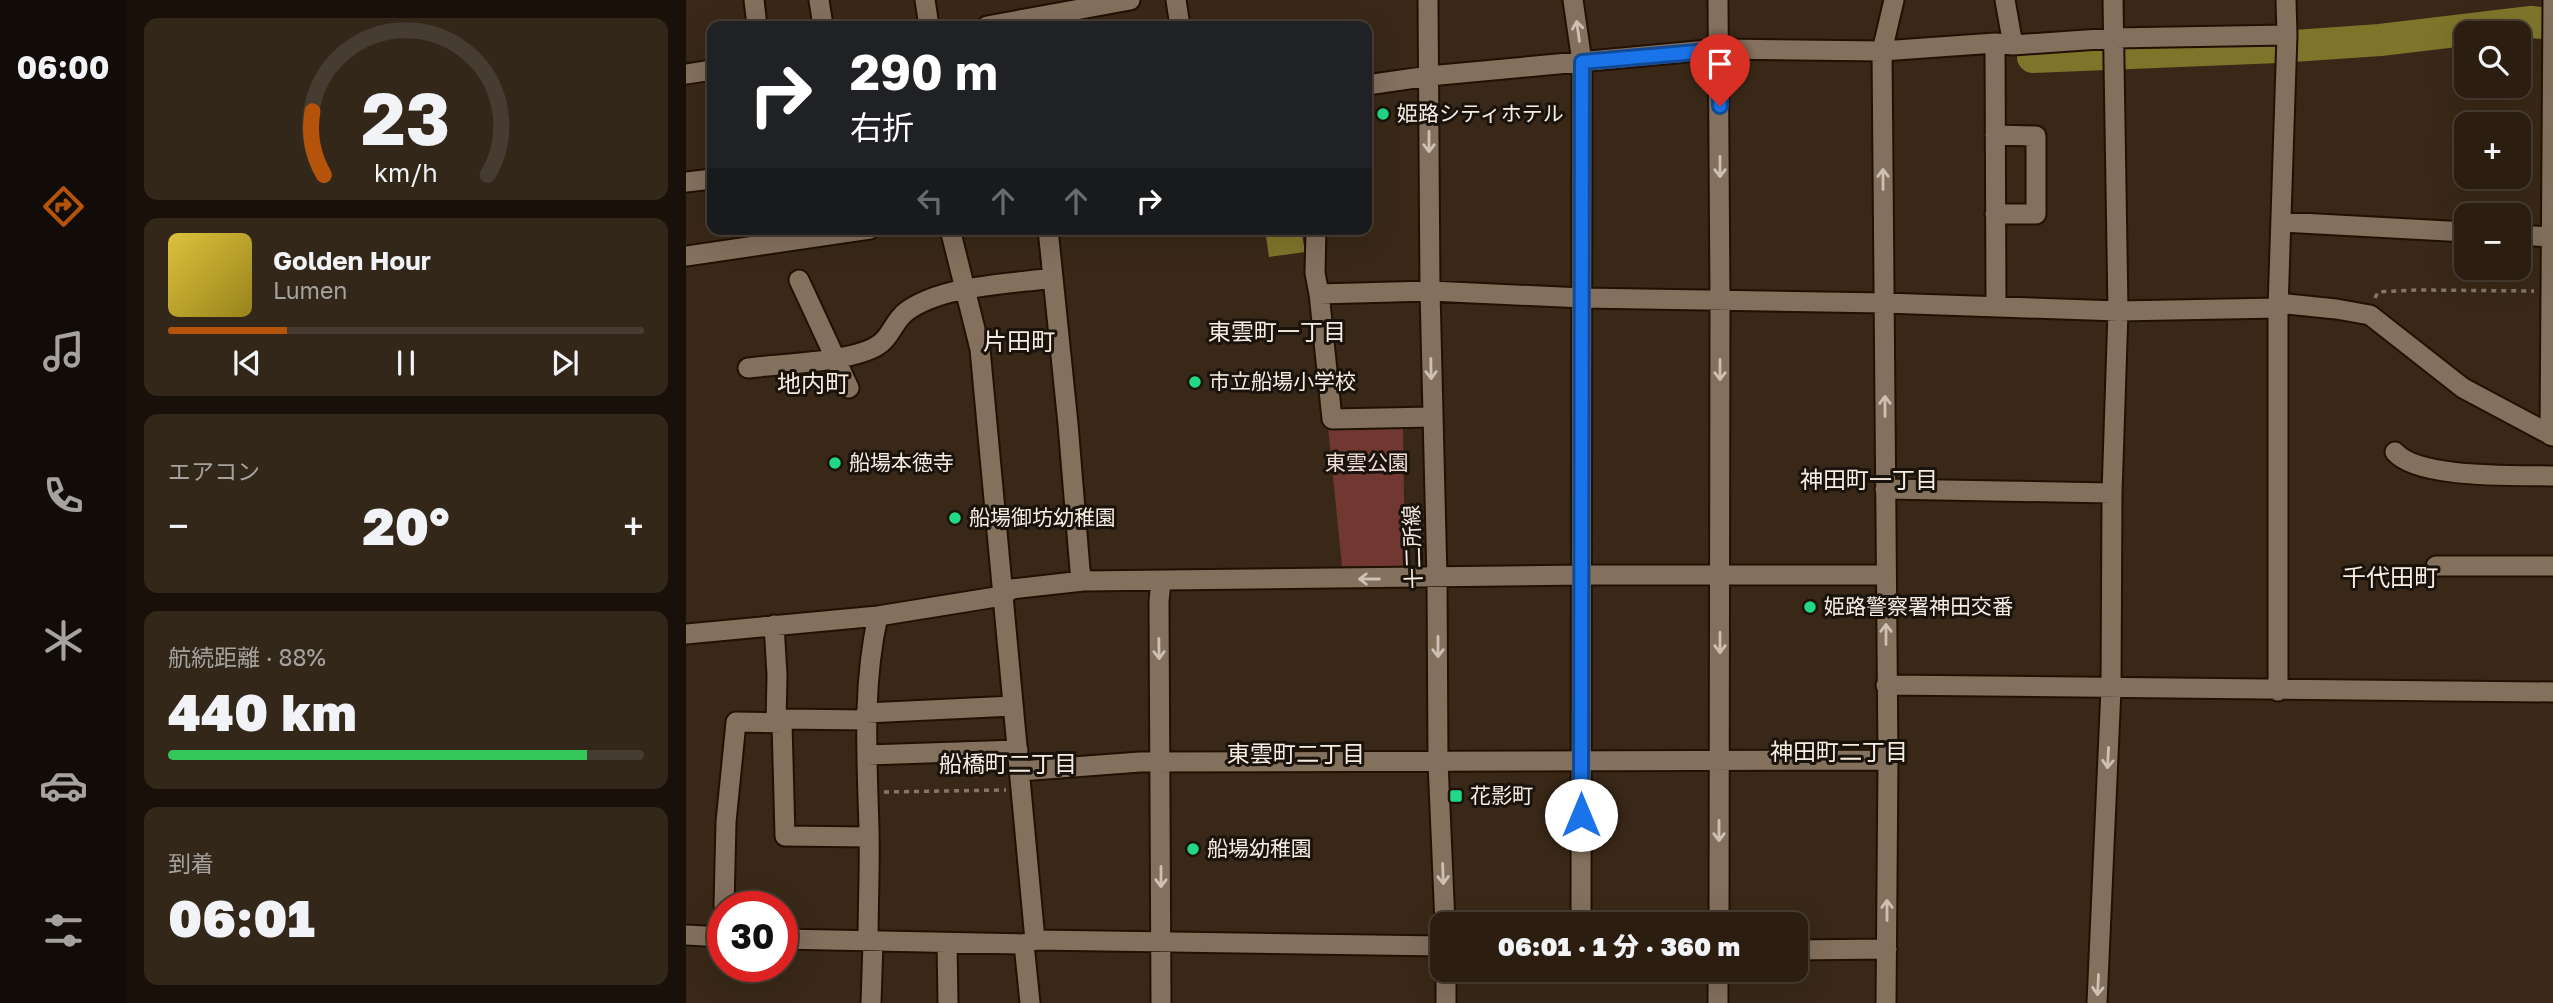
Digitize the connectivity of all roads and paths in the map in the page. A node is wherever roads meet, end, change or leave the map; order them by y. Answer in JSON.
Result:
{"nodes":[{"id":1,"x":754,"y":0,"type":"edge"},
{"id":2,"x":819,"y":0,"type":"edge"},
{"id":3,"x":925,"y":0,"type":"edge"},
{"id":4,"x":1129,"y":0,"type":"edge"},
{"id":5,"x":1176,"y":0,"type":"edge"},
{"id":6,"x":1428,"y":0,"type":"edge"},
{"id":7,"x":1573,"y":0,"type":"edge"},
{"id":8,"x":1718,"y":0,"type":"edge"},
{"id":9,"x":1894,"y":0,"type":"edge"},
{"id":10,"x":2005,"y":0,"type":"edge"},
{"id":11,"x":2113,"y":0,"type":"edge"},
{"id":12,"x":2286,"y":0,"type":"edge"},
{"id":13,"x":2553,"y":0,"type":"edge"},
{"id":14,"x":2552,"y":16,"type":"edge"},
{"id":15,"x":756,"y":21,"type":"edge"},
{"id":16,"x":821,"y":21,"type":"edge"},
{"id":17,"x":928,"y":21,"type":"edge"},
{"id":18,"x":1014,"y":21,"type":"edge"},
{"id":19,"x":1179,"y":21,"type":"edge"},
{"id":20,"x":2552,"y":30,"type":"edge"},
{"id":21,"x":2287,"y":35,"type":"junction"},
{"id":22,"x":2114,"y":38,"type":"junction"},
{"id":23,"x":2004,"y":44,"type":"junction"},
{"id":24,"x":1719,"y":50,"type":"junction"},
{"id":25,"x":1882,"y":51,"type":"junction"},
{"id":26,"x":1582,"y":62,"type":"junction"},
{"id":27,"x":707,"y":71,"type":"edge"},
{"id":28,"x":686,"y":74,"type":"edge"},
{"id":29,"x":1429,"y":76,"type":"junction"},
{"id":30,"x":1372,"y":84,"type":"edge"},
{"id":31,"x":1995,"y":135,"type":"junction"},
{"id":32,"x":707,"y":180,"type":"edge"},
{"id":33,"x":686,"y":182,"type":"edge"},
{"id":34,"x":1995,"y":214,"type":"junction"},
{"id":35,"x":2281,"y":222,"type":"junction"},
{"id":36,"x":2454,"y":231,"type":"edge"},
{"id":37,"x":830,"y":235,"type":"edge"},
{"id":38,"x":951,"y":235,"type":"edge"},
{"id":39,"x":1049,"y":235,"type":"edge"},
{"id":40,"x":1315,"y":235,"type":"edge"},
{"id":41,"x":2531,"y":236,"type":"edge"},
{"id":42,"x":2550,"y":237,"type":"junction"},
{"id":43,"x":791,"y":241,"type":"edge"},
{"id":44,"x":686,"y":256,"type":"edge"},
{"id":45,"x":1053,"y":278,"type":"junction"},
{"id":46,"x":799,"y":280,"type":"dead end"},
{"id":47,"x":964,"y":289,"type":"junction"},
{"id":48,"x":1430,"y":291,"type":"junction"},
{"id":49,"x":2550,"y":291,"type":"junction"},
{"id":50,"x":1319,"y":293,"type":"junction"},
{"id":51,"x":1583,"y":298,"type":"junction"},
{"id":52,"x":1720,"y":301,"type":"junction"},
{"id":53,"x":1884,"y":303,"type":"junction"},
{"id":54,"x":1996,"y":307,"type":"junction"},
{"id":55,"x":2278,"y":308,"type":"junction"},
{"id":56,"x":2118,"y":311,"type":"junction"},
{"id":57,"x":2370,"y":316,"type":"junction"},
{"id":58,"x":836,"y":359,"type":"junction"},
{"id":59,"x":748,"y":368,"type":"dead end"},
{"id":60,"x":849,"y":388,"type":"dead end"},
{"id":61,"x":1432,"y":417,"type":"junction"},
{"id":62,"x":2552,"y":436,"type":"edge"},
{"id":63,"x":2395,"y":452,"type":"dead end"},
{"id":64,"x":2553,"y":476,"type":"edge"},
{"id":65,"x":1885,"y":489,"type":"junction"},
{"id":66,"x":2112,"y":493,"type":"junction"},
{"id":67,"x":2436,"y":566,"type":"dead end"},
{"id":68,"x":2553,"y":566,"type":"edge"},
{"id":69,"x":1582,"y":575,"type":"junction"},
{"id":70,"x":1720,"y":575,"type":"junction"},
{"id":71,"x":1886,"y":575,"type":"junction"},
{"id":72,"x":1437,"y":579,"type":"junction"},
{"id":73,"x":1083,"y":581,"type":"junction"},
{"id":74,"x":1161,"y":581,"type":"junction"},
{"id":75,"x":1002,"y":596,"type":"junction"},
{"id":76,"x":878,"y":615,"type":"junction"},
{"id":77,"x":774,"y":625,"type":"junction"},
{"id":78,"x":686,"y":634,"type":"edge"},
{"id":79,"x":1886,"y":685,"type":"junction"},
{"id":80,"x":2111,"y":690,"type":"junction"},
{"id":81,"x":2278,"y":691,"type":"junction"},
{"id":82,"x":2553,"y":692,"type":"edge"},
{"id":83,"x":1013,"y":706,"type":"junction"},
{"id":84,"x":866,"y":716,"type":"junction"},
{"id":85,"x":779,"y":723,"type":"junction"},
{"id":86,"x":1018,"y":750,"type":"junction"},
{"id":87,"x":867,"y":755,"type":"junction"},
{"id":88,"x":1888,"y":760,"type":"junction"},
{"id":89,"x":1581,"y":761,"type":"junction"},
{"id":90,"x":1161,"y":762,"type":"junction"},
{"id":91,"x":1438,"y":762,"type":"junction"},
{"id":92,"x":1720,"y":762,"type":"junction"},
{"id":93,"x":1021,"y":781,"type":"junction"},
{"id":94,"x":868,"y":792,"type":"junction"},
{"id":95,"x":869,"y":836,"type":"junction"},
{"id":96,"x":724,"y":891,"type":"edge"},
{"id":97,"x":1444,"y":912,"type":"edge"},
{"id":98,"x":1581,"y":912,"type":"edge"},
{"id":99,"x":1719,"y":912,"type":"edge"},
{"id":100,"x":686,"y":935,"type":"edge"},
{"id":101,"x":707,"y":936,"type":"edge"},
{"id":102,"x":798,"y":940,"type":"edge"},
{"id":103,"x":1161,"y":940,"type":"junction"},
{"id":104,"x":871,"y":942,"type":"junction"},
{"id":105,"x":1029,"y":942,"type":"junction"},
{"id":106,"x":947,"y":943,"type":"junction"},
{"id":107,"x":1430,"y":946,"type":"edge"},
{"id":108,"x":1887,"y":949,"type":"junction"},
{"id":109,"x":1808,"y":950,"type":"edge"},
{"id":110,"x":1446,"y":982,"type":"edge"},
{"id":111,"x":1718,"y":982,"type":"edge"},
{"id":112,"x":871,"y":1003,"type":"edge"},
{"id":113,"x":948,"y":1003,"type":"edge"},
{"id":114,"x":1030,"y":1003,"type":"edge"},
{"id":115,"x":1161,"y":1003,"type":"edge"},
{"id":116,"x":1446,"y":1003,"type":"edge"},
{"id":117,"x":1718,"y":1003,"type":"edge"},
{"id":118,"x":1886,"y":1003,"type":"edge"},
{"id":119,"x":2097,"y":1003,"type":"edge"}],
"edges":[{"from":1,"to":15,"type":"street"},
{"from":2,"to":16,"type":"street"},
{"from":3,"to":17,"type":"street"},
{"from":4,"to":18,"type":"street"},
{"from":5,"to":19,"type":"street"},
{"from":6,"to":29,"type":"street","name":"十二所線"},
{"from":26,"to":7,"type":"street","one_way":true},
{"from":8,"to":24,"type":"street"},
{"from":9,"to":25,"type":"street"},
{"from":10,"to":23,"type":"street"},
{"from":11,"to":22,"type":"street"},
{"from":12,"to":21,"type":"street"},
{"from":13,"to":14,"type":"street"},
{"from":14,"to":20,"type":"street"},
{"from":20,"to":42,"type":"street"},
{"from":21,"to":22,"type":"street"},
{"from":21,"to":35,"type":"street"},
{"from":22,"to":23,"type":"street"},
{"from":22,"to":56,"type":"street"},
{"from":23,"to":25,"type":"street"},
{"from":23,"to":31,"type":"street"},
{"from":24,"to":25,"type":"street"},
{"from":24,"to":26,"type":"street"},
{"from":24,"to":52,"type":"street","one_way":true},
{"from":53,"to":25,"type":"street","one_way":true},
{"from":26,"to":29,"type":"street"},
{"from":26,"to":51,"type":"street"},
{"from":27,"to":28,"type":"street"},
{"from":29,"to":30,"type":"street"},
{"from":29,"to":48,"type":"street","name":"十二所線","one_way":true},
{"from":31,"to":34,"type":"street"},
{"from":31,"to":34,"type":"street"},
{"from":32,"to":33,"type":"street"},
{"from":34,"to":54,"type":"street"},
{"from":35,"to":36,"type":"street"},
{"from":35,"to":55,"type":"street"},
{"from":37,"to":43,"type":"street"},
{"from":38,"to":47,"type":"street"},
{"from":39,"to":45,"type":"street"},
{"from":40,"to":50,"type":"street"},
{"from":41,"to":42,"type":"street"},
{"from":42,"to":49,"type":"street"},
{"from":43,"to":44,"type":"street"},
{"from":45,"to":47,"type":"street"},
{"from":45,"to":73,"type":"street"},
{"from":46,"to":58,"type":"street"},
{"from":47,"to":58,"type":"street"},
{"from":47,"to":75,"type":"street"},
{"from":48,"to":50,"type":"street"},
{"from":48,"to":51,"type":"street"},
{"from":48,"to":61,"type":"street","name":"十二所線","one_way":true},
{"from":49,"to":57,"type":"path"},
{"from":49,"to":62,"type":"street"},
{"from":50,"to":61,"type":"street"},
{"from":51,"to":52,"type":"street"},
{"from":51,"to":69,"type":"street"},
{"from":52,"to":53,"type":"street"},
{"from":52,"to":70,"type":"street","one_way":true},
{"from":53,"to":54,"type":"street"},
{"from":65,"to":53,"type":"street","one_way":true},
{"from":54,"to":56,"type":"street"},
{"from":55,"to":56,"type":"street"},
{"from":55,"to":57,"type":"street"},
{"from":55,"to":81,"type":"street"},
{"from":56,"to":66,"type":"street"},
{"from":57,"to":62,"type":"street"},
{"from":58,"to":59,"type":"street"},
{"from":58,"to":60,"type":"street"},
{"from":61,"to":72,"type":"street","name":"十二所線"},
{"from":63,"to":64,"type":"street"},
{"from":65,"to":66,"type":"street"},
{"from":65,"to":71,"type":"street"},
{"from":66,"to":80,"type":"street"},
{"from":67,"to":68,"type":"street"},
{"from":69,"to":70,"type":"street"},
{"from":69,"to":72,"type":"street"},
{"from":69,"to":89,"type":"street"},
{"from":70,"to":71,"type":"street"},
{"from":70,"to":92,"type":"street","one_way":true},
{"from":79,"to":71,"type":"street","one_way":true},
{"from":72,"to":74,"type":"street","one_way":true},
{"from":72,"to":91,"type":"street","name":"十二所線","one_way":true},
{"from":73,"to":74,"type":"street"},
{"from":73,"to":75,"type":"street"},
{"from":74,"to":90,"type":"street","one_way":true},
{"from":75,"to":76,"type":"street"},
{"from":75,"to":83,"type":"street"},
{"from":76,"to":77,"type":"street"},
{"from":76,"to":84,"type":"street"},
{"from":77,"to":78,"type":"street"},
{"from":77,"to":85,"type":"street"},
{"from":79,"to":80,"type":"street"},
{"from":79,"to":88,"type":"street"},
{"from":80,"to":81,"type":"street"},
{"from":80,"to":119,"type":"street","one_way":true},
{"from":81,"to":82,"type":"street"},
{"from":83,"to":84,"type":"street"},
{"from":83,"to":86,"type":"street"},
{"from":84,"to":85,"type":"street"},
{"from":84,"to":87,"type":"street"},
{"from":85,"to":95,"type":"street"},
{"from":85,"to":96,"type":"street"},
{"from":86,"to":87,"type":"street"},
{"from":86,"to":93,"type":"street"},
{"from":87,"to":94,"type":"street"},
{"from":88,"to":92,"type":"street"},
{"from":108,"to":88,"type":"street","one_way":true},
{"from":89,"to":91,"type":"street"},
{"from":89,"to":92,"type":"street"},
{"from":89,"to":98,"type":"street"},
{"from":90,"to":91,"type":"street"},
{"from":90,"to":93,"type":"street"},
{"from":90,"to":103,"type":"street","one_way":true},
{"from":91,"to":97,"type":"street","name":"十二所線","one_way":true},
{"from":92,"to":99,"type":"street","one_way":true},
{"from":93,"to":94,"type":"path"},
{"from":93,"to":105,"type":"street"},
{"from":94,"to":95,"type":"street"},
{"from":95,"to":104,"type":"street"},
{"from":100,"to":101,"type":"street"},
{"from":102,"to":104,"type":"street"},
{"from":103,"to":105,"type":"street"},
{"from":103,"to":107,"type":"street"},
{"from":103,"to":115,"type":"street"},
{"from":104,"to":106,"type":"street"},
{"from":104,"to":112,"type":"street"},
{"from":105,"to":106,"type":"street"},
{"from":105,"to":114,"type":"street"},
{"from":106,"to":113,"type":"street"},
{"from":108,"to":109,"type":"street"},
{"from":108,"to":118,"type":"street"},
{"from":110,"to":116,"type":"street"},
{"from":111,"to":117,"type":"street"}]}
